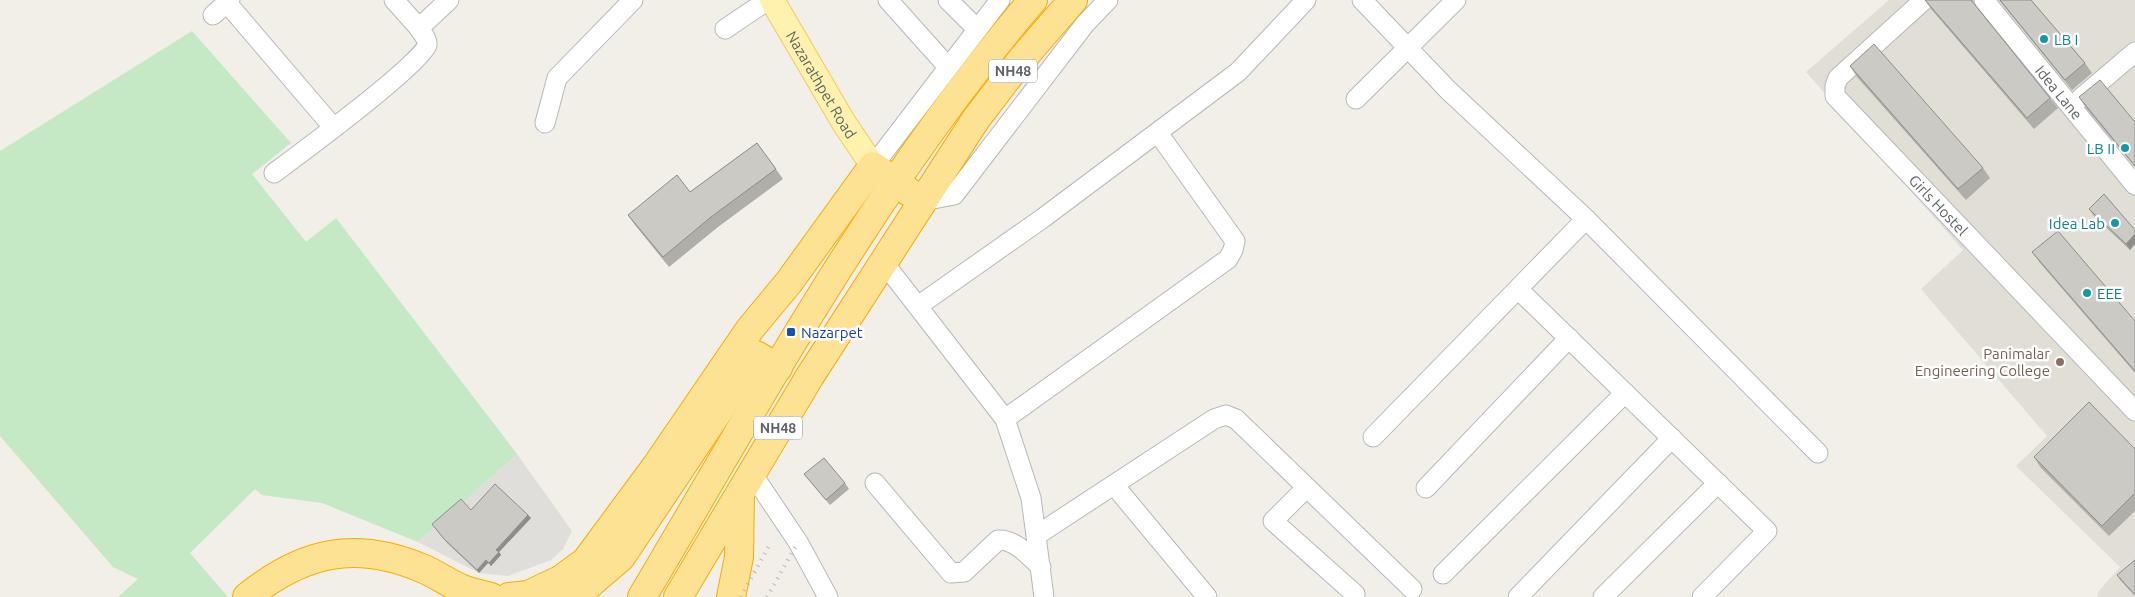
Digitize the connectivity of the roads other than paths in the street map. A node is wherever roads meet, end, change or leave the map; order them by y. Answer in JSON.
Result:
{"nodes":[{"id":1,"x":394,"y":0,"type":"edge"},
{"id":2,"x":449,"y":0,"type":"edge"},
{"id":3,"x":633,"y":0,"type":"edge"},
{"id":4,"x":770,"y":0,"type":"edge"},
{"id":5,"x":888,"y":0,"type":"edge"},
{"id":6,"x":948,"y":0,"type":"edge"},
{"id":7,"x":1000,"y":0,"type":"edge"},
{"id":8,"x":1033,"y":0,"type":"edge"},
{"id":9,"x":1073,"y":0,"type":"edge"},
{"id":10,"x":1108,"y":0,"type":"edge"},
{"id":11,"x":1306,"y":0,"type":"edge"},
{"id":12,"x":1362,"y":0,"type":"edge"},
{"id":13,"x":1456,"y":0,"type":"edge"},
{"id":14,"x":1924,"y":0,"type":"edge"},
{"id":15,"x":1984,"y":0,"type":"edge"},
{"id":16,"x":223,"y":6,"type":"edge"},
{"id":17,"x":419,"y":28,"type":"junction"},
{"id":18,"x":977,"y":29,"type":"junction"},
{"id":19,"x":725,"y":30,"type":"dead end"},
{"id":20,"x":1408,"y":48,"type":"junction"},
{"id":21,"x":2135,"y":52,"type":"edge"},
{"id":22,"x":948,"y":67,"type":"junction"},
{"id":23,"x":1356,"y":99,"type":"dead end"},
{"id":24,"x":2071,"y":106,"type":"junction"},
{"id":25,"x":544,"y":124,"type":"dead end"},
{"id":26,"x":333,"y":127,"type":"junction"},
{"id":27,"x":1158,"y":132,"type":"junction"},
{"id":28,"x":274,"y":173,"type":"dead end"},
{"id":29,"x":884,"y":174,"type":"junction"},
{"id":30,"x":2135,"y":185,"type":"edge"},
{"id":31,"x":923,"y":201,"type":"junction"},
{"id":32,"x":1586,"y":219,"type":"junction"},
{"id":33,"x":884,"y":263,"type":"junction"},
{"id":34,"x":1518,"y":289,"type":"junction"},
{"id":35,"x":918,"y":306,"type":"junction"},
{"id":36,"x":1569,"y":338,"type":"junction"},
{"id":37,"x":778,"y":368,"type":"junction"},
{"id":38,"x":1625,"y":393,"type":"junction"},
{"id":39,"x":2135,"y":411,"type":"edge"},
{"id":40,"x":1004,"y":419,"type":"junction"},
{"id":41,"x":1373,"y":437,"type":"dead end"},
{"id":42,"x":1672,"y":438,"type":"junction"},
{"id":43,"x":1818,"y":453,"type":"dead end"},
{"id":44,"x":746,"y":482,"type":"junction"},
{"id":45,"x":875,"y":483,"type":"dead end"},
{"id":46,"x":1718,"y":483,"type":"junction"},
{"id":47,"x":1114,"y":485,"type":"junction"},
{"id":48,"x":1306,"y":488,"type":"junction"},
{"id":49,"x":1426,"y":488,"type":"dead end"},
{"id":50,"x":722,"y":524,"type":"junction"},
{"id":51,"x":1037,"y":535,"type":"junction"},
{"id":52,"x":1041,"y":567,"type":"junction"},
{"id":53,"x":1443,"y":574,"type":"dead end"},
{"id":54,"x":1412,"y":589,"type":"dead end"},
{"id":55,"x":1355,"y":594,"type":"dead end"},
{"id":56,"x":247,"y":597,"type":"edge"},
{"id":57,"x":267,"y":597,"type":"edge"},
{"id":58,"x":439,"y":597,"type":"edge"},
{"id":59,"x":491,"y":597,"type":"edge"},
{"id":60,"x":509,"y":597,"type":"edge"},
{"id":61,"x":562,"y":597,"type":"edge"},
{"id":62,"x":642,"y":597,"type":"edge"},
{"id":63,"x":678,"y":597,"type":"edge"},
{"id":64,"x":712,"y":597,"type":"edge"},
{"id":65,"x":731,"y":597,"type":"edge"},
{"id":66,"x":828,"y":597,"type":"edge"},
{"id":67,"x":1044,"y":597,"type":"edge"},
{"id":68,"x":1207,"y":597,"type":"edge"},
{"id":69,"x":1518,"y":597,"type":"edge"},
{"id":70,"x":1603,"y":597,"type":"edge"},
{"id":71,"x":1702,"y":597,"type":"edge"}],
"edges":[{"from":1,"to":17,"type":"street"},
{"from":2,"to":17,"type":"street"},
{"from":3,"to":25,"type":"street"},
{"from":4,"to":19,"type":"street"},
{"from":4,"to":29,"type":"main road","name":"Nazarathpet Road"},
{"from":5,"to":22,"type":"street"},
{"from":6,"to":18,"type":"street"},
{"from":7,"to":18,"type":"street"},
{"from":8,"to":29,"type":"highway","number":"NH48"},
{"from":9,"to":31,"type":"highway","number":"NH48"},
{"from":10,"to":31,"type":"street"},
{"from":11,"to":27,"type":"street"},
{"from":12,"to":20,"type":"street"},
{"from":13,"to":20,"type":"street"},
{"from":14,"to":39,"type":"street","name":"Girls Hostel"},
{"from":15,"to":24,"type":"street","name":"Idea Lane"},
{"from":16,"to":26,"type":"street"},
{"from":17,"to":26,"type":"street"},
{"from":18,"to":22,"type":"street"},
{"from":20,"to":23,"type":"street"},
{"from":20,"to":32,"type":"street"},
{"from":21,"to":24,"type":"street"},
{"from":22,"to":29,"type":"street"},
{"from":24,"to":30,"type":"street","name":"Idea Lane"},
{"from":26,"to":28,"type":"street"},
{"from":27,"to":35,"type":"street"},
{"from":27,"to":40,"type":"street"},
{"from":29,"to":31,"type":"highway"},
{"from":29,"to":37,"type":"highway","number":"NH48"},
{"from":29,"to":60,"type":"highway"},
{"from":31,"to":33,"type":"highway","number":"NH48"},
{"from":32,"to":34,"type":"street"},
{"from":32,"to":43,"type":"street"},
{"from":33,"to":35,"type":"street"},
{"from":33,"to":44,"type":"highway","number":"NH48"},
{"from":34,"to":36,"type":"street"},
{"from":34,"to":41,"type":"street"},
{"from":35,"to":40,"type":"street"},
{"from":36,"to":38,"type":"street"},
{"from":36,"to":49,"type":"street"},
{"from":37,"to":61,"type":"highway"},
{"from":37,"to":62,"type":"highway","number":"NH48"},
{"from":38,"to":42,"type":"street"},
{"from":38,"to":53,"type":"street"},
{"from":40,"to":51,"type":"street"},
{"from":42,"to":46,"type":"street"},
{"from":42,"to":69,"type":"street"},
{"from":44,"to":50,"type":"highway","number":"NH48"},
{"from":44,"to":65,"type":"highway"},
{"from":44,"to":66,"type":"street"},
{"from":45,"to":52,"type":"street"},
{"from":46,"to":70,"type":"street"},
{"from":46,"to":71,"type":"street"},
{"from":47,"to":48,"type":"street"},
{"from":47,"to":51,"type":"street"},
{"from":47,"to":68,"type":"street"},
{"from":48,"to":54,"type":"street"},
{"from":48,"to":55,"type":"street"},
{"from":50,"to":63,"type":"highway","number":"NH48"},
{"from":50,"to":64,"type":"highway"},
{"from":51,"to":52,"type":"street"},
{"from":52,"to":67,"type":"street"},
{"from":56,"to":59,"type":"highway"},
{"from":57,"to":58,"type":"highway"}]}
